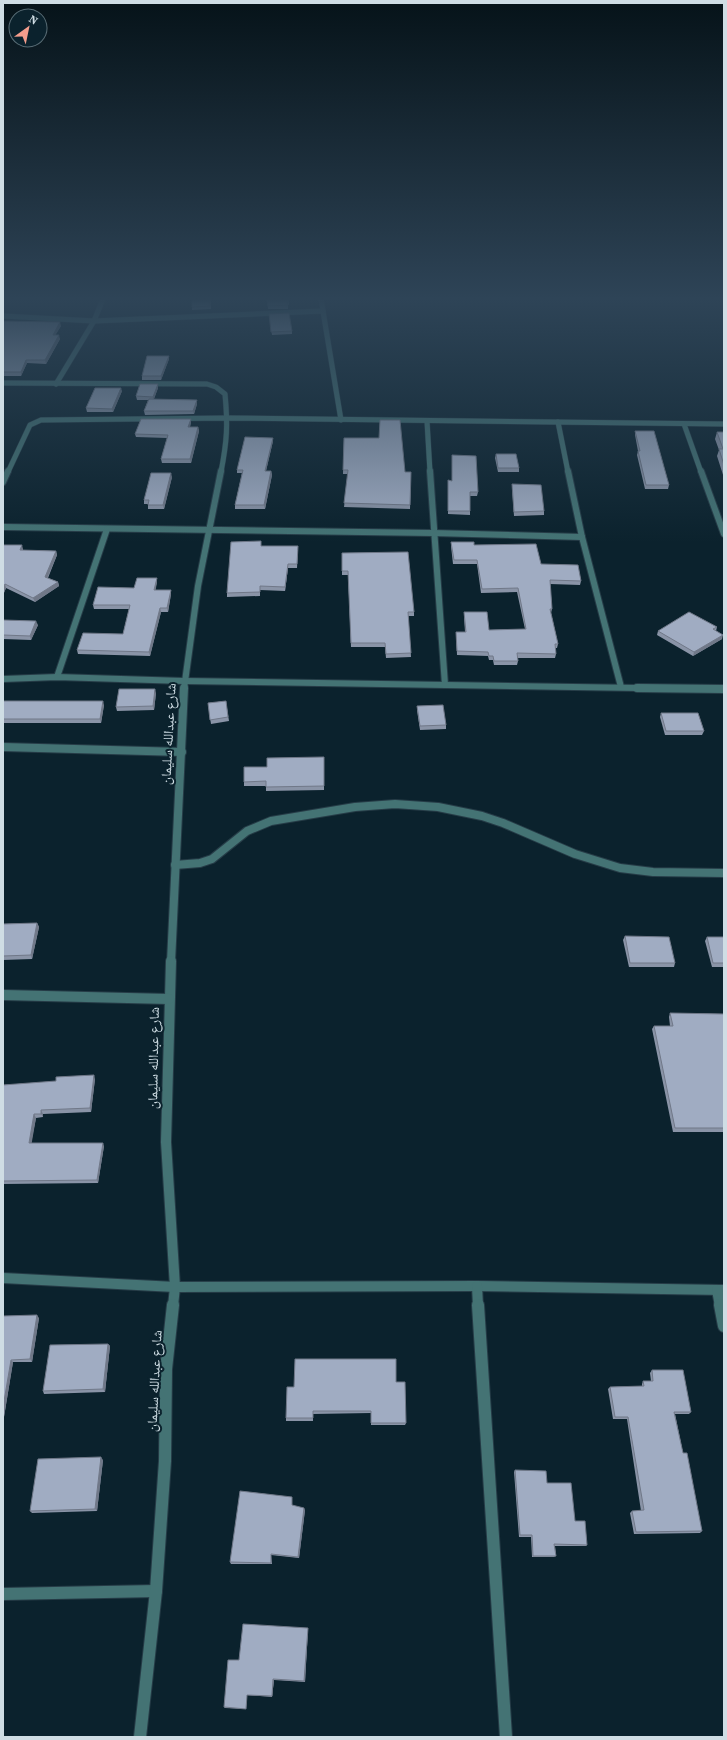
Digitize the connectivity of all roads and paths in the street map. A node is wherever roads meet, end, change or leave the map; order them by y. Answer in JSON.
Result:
{"nodes":[{"id":1,"x":58,"y":380,"type":"edge"},
{"id":2,"x":334,"y":380,"type":"edge"},
{"id":3,"x":3,"y":383,"type":"edge"},
{"id":4,"x":56,"y":384,"type":"junction"},
{"id":5,"x":228,"y":418,"type":"junction"},
{"id":6,"x":341,"y":420,"type":"junction"},
{"id":7,"x":427,"y":421,"type":"junction"},
{"id":8,"x":558,"y":422,"type":"junction"},
{"id":9,"x":684,"y":424,"type":"junction"},
{"id":10,"x":724,"y":424,"type":"edge"},
{"id":11,"x":3,"y":482,"type":"edge"},
{"id":12,"x":3,"y":527,"type":"edge"},
{"id":13,"x":107,"y":529,"type":"junction"},
{"id":14,"x":211,"y":530,"type":"junction"},
{"id":15,"x":724,"y":532,"type":"edge"},
{"id":16,"x":433,"y":533,"type":"junction"},
{"id":17,"x":582,"y":537,"type":"junction"},
{"id":18,"x":57,"y":677,"type":"junction"},
{"id":19,"x":3,"y":678,"type":"edge"},
{"id":20,"x":184,"y":681,"type":"junction"},
{"id":21,"x":445,"y":685,"type":"junction"},
{"id":22,"x":621,"y":687,"type":"junction"},
{"id":23,"x":724,"y":689,"type":"edge"},
{"id":24,"x":3,"y":747,"type":"edge"},
{"id":25,"x":182,"y":752,"type":"junction"},
{"id":26,"x":175,"y":865,"type":"junction"},
{"id":27,"x":724,"y":873,"type":"edge"},
{"id":28,"x":3,"y":995,"type":"edge"},
{"id":29,"x":168,"y":999,"type":"junction"},
{"id":30,"x":3,"y":1278,"type":"edge"},
{"id":31,"x":477,"y":1286,"type":"junction"},
{"id":32,"x":175,"y":1287,"type":"junction"},
{"id":33,"x":721,"y":1290,"type":"edge"},
{"id":34,"x":724,"y":1326,"type":"edge"},
{"id":35,"x":156,"y":1591,"type":"junction"},
{"id":36,"x":3,"y":1594,"type":"edge"},
{"id":37,"x":140,"y":1737,"type":"edge"},
{"id":38,"x":506,"y":1737,"type":"edge"}],
"edges":[{"from":1,"to":4,"type":"street"},
{"from":2,"to":6,"type":"street"},
{"from":3,"to":4,"type":"street"},
{"from":4,"to":5,"type":"street","name":"شارع عبدالله سليمان"},
{"from":5,"to":6,"type":"street"},
{"from":5,"to":11,"type":"street"},
{"from":5,"to":14,"type":"street","name":"شارع عبدالله سليمان"},
{"from":6,"to":7,"type":"street"},
{"from":7,"to":8,"type":"street"},
{"from":7,"to":16,"type":"street"},
{"from":8,"to":9,"type":"street"},
{"from":8,"to":17,"type":"street"},
{"from":9,"to":10,"type":"street"},
{"from":9,"to":15,"type":"street"},
{"from":12,"to":13,"type":"street"},
{"from":13,"to":14,"type":"street"},
{"from":13,"to":18,"type":"street"},
{"from":14,"to":16,"type":"street"},
{"from":14,"to":20,"type":"street","name":"شارع عبدالله سليمان"},
{"from":16,"to":17,"type":"street"},
{"from":16,"to":21,"type":"street"},
{"from":17,"to":22,"type":"street"},
{"from":18,"to":19,"type":"street"},
{"from":18,"to":20,"type":"street"},
{"from":20,"to":21,"type":"street"},
{"from":20,"to":25,"type":"street","name":"شارع عبدالله سليمان"},
{"from":21,"to":22,"type":"street"},
{"from":22,"to":23,"type":"street"},
{"from":24,"to":25,"type":"street"},
{"from":25,"to":26,"type":"street","name":"شارع عبدالله سليمان"},
{"from":26,"to":27,"type":"street"},
{"from":26,"to":29,"type":"street","name":"شارع عبدالله سليمان"},
{"from":28,"to":29,"type":"street"},
{"from":29,"to":32,"type":"street","name":"شارع عبدالله سليمان"},
{"from":30,"to":32,"type":"street"},
{"from":31,"to":32,"type":"street"},
{"from":31,"to":33,"type":"street"},
{"from":31,"to":38,"type":"street"},
{"from":32,"to":35,"type":"street","name":"شارع عبدالله سليمان"},
{"from":33,"to":34,"type":"street"},
{"from":35,"to":36,"type":"street"},
{"from":35,"to":37,"type":"street","name":"شارع عبدالله سليمان"}]}
